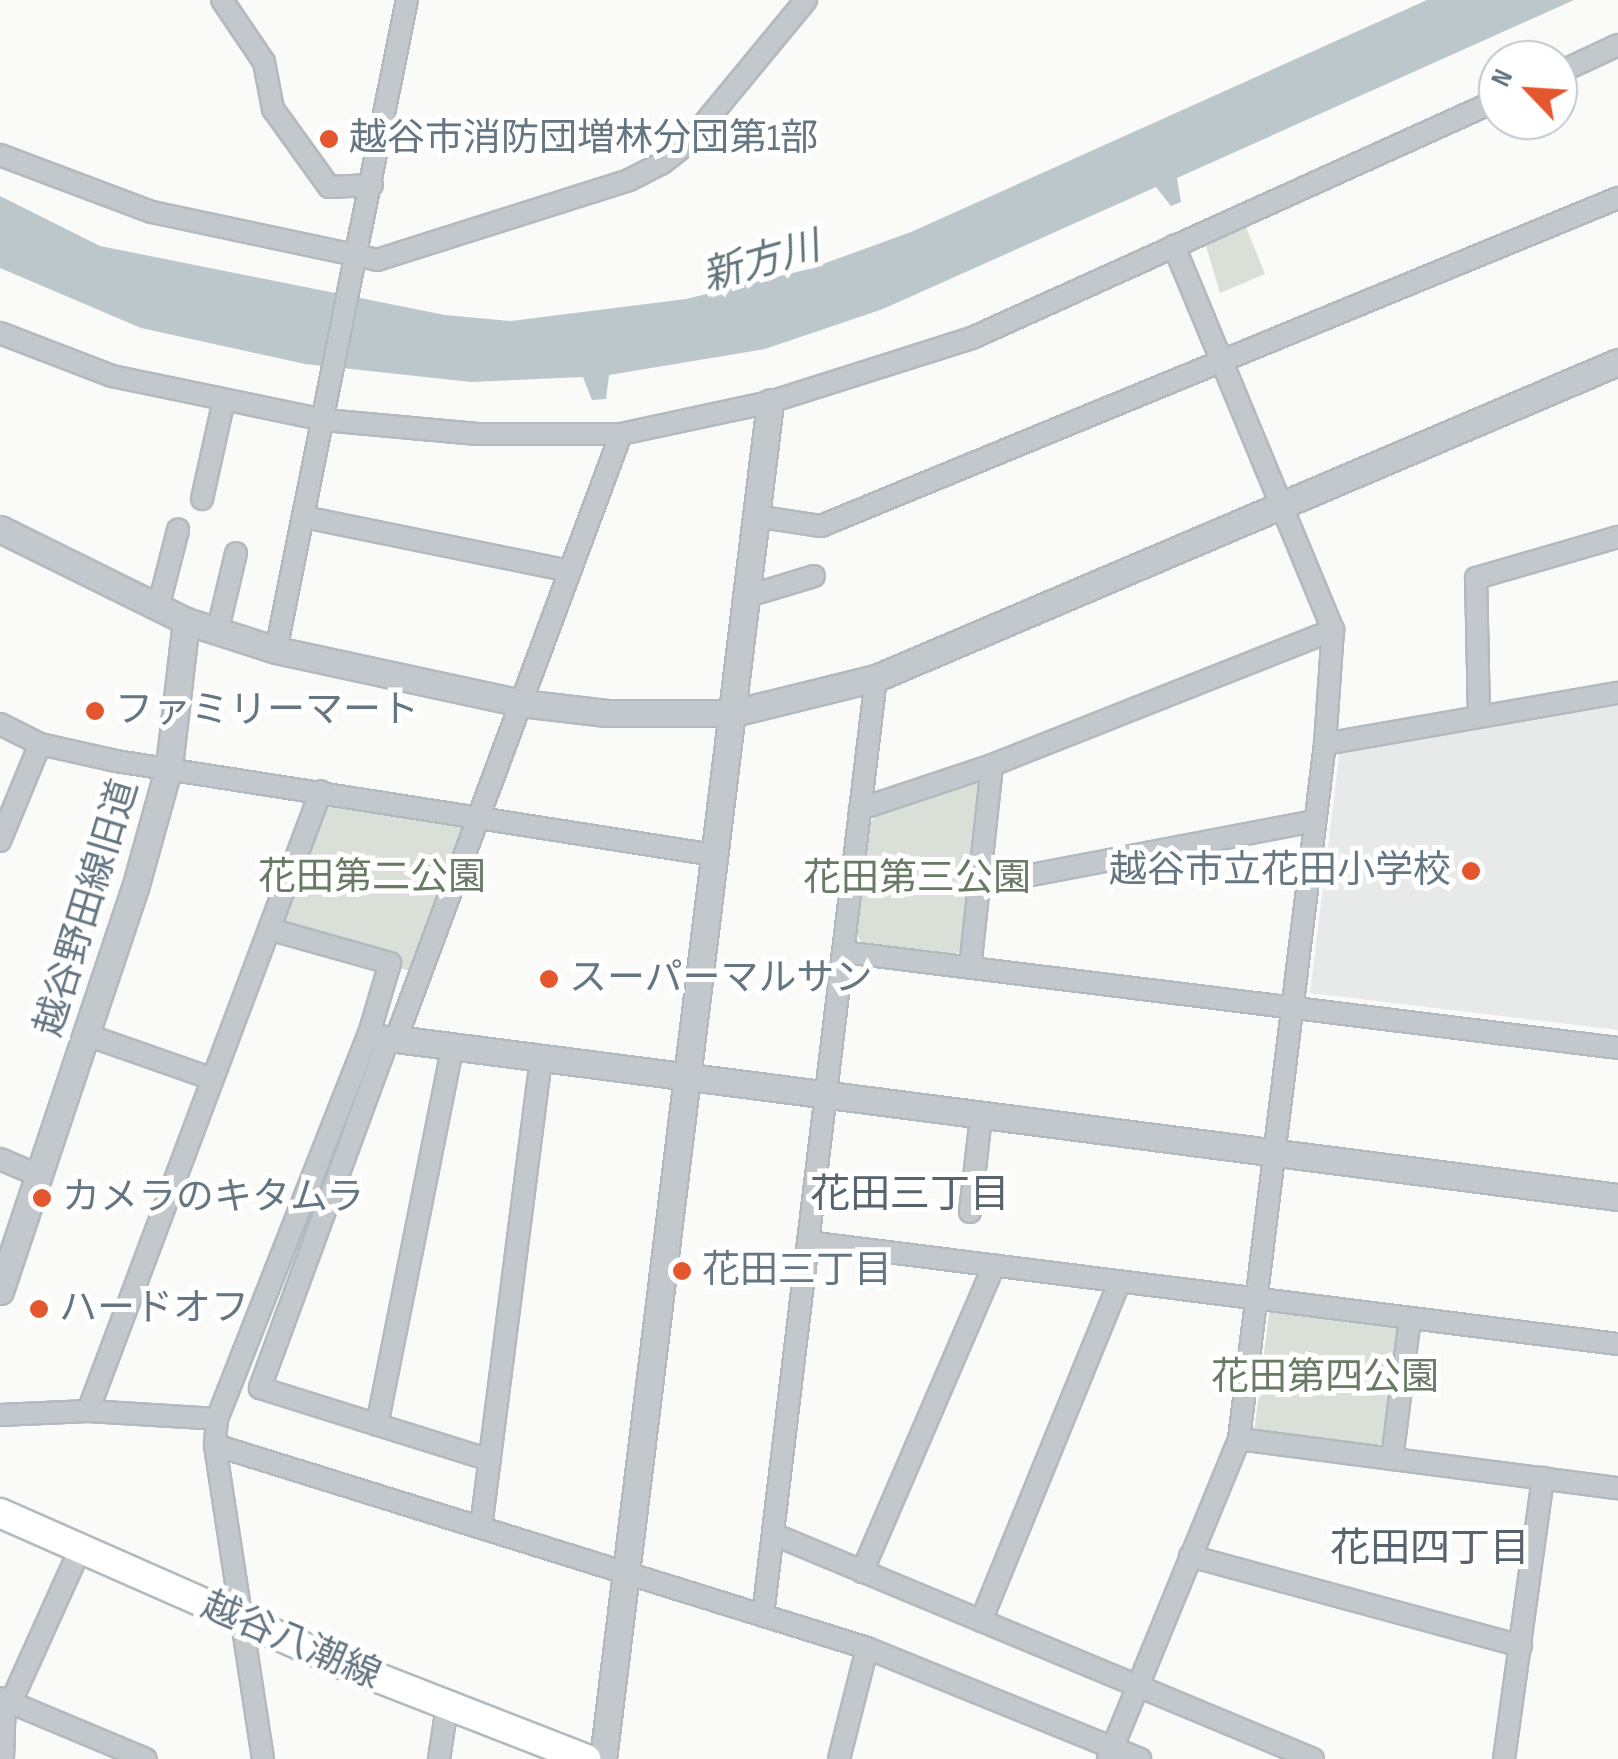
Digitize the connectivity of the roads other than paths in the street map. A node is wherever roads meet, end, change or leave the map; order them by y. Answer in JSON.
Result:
{"nodes":[{"id":1,"x":222,"y":0,"type":"edge"},
{"id":2,"x":407,"y":0,"type":"edge"},
{"id":3,"x":806,"y":0,"type":"edge"},
{"id":4,"x":1618,"y":46,"type":"edge"},
{"id":5,"x":1578,"y":63,"type":"edge"},
{"id":6,"x":1478,"y":109,"type":"edge"},
{"id":7,"x":0,"y":154,"type":"edge"},
{"id":8,"x":372,"y":185,"type":"junction"},
{"id":9,"x":1618,"y":198,"type":"edge"},
{"id":10,"x":1174,"y":246,"type":"junction"},
{"id":11,"x":359,"y":256,"type":"junction"},
{"id":12,"x":2,"y":338,"type":"edge"},
{"id":13,"x":1222,"y":361,"type":"junction"},
{"id":14,"x":1618,"y":362,"type":"edge"},
{"id":15,"x":224,"y":400,"type":"junction"},
{"id":16,"x":770,"y":402,"type":"junction"},
{"id":17,"x":324,"y":420,"type":"junction"},
{"id":18,"x":620,"y":434,"type":"junction"},
{"id":19,"x":202,"y":498,"type":"dead end"},
{"id":20,"x":1282,"y":504,"type":"junction"},
{"id":21,"x":755,"y":516,"type":"junction"},
{"id":22,"x":304,"y":517,"type":"junction"},
{"id":23,"x":0,"y":529,"type":"edge"},
{"id":24,"x":178,"y":530,"type":"dead end"},
{"id":25,"x":1618,"y":537,"type":"edge"},
{"id":26,"x":236,"y":552,"type":"dead end"},
{"id":27,"x":570,"y":570,"type":"junction"},
{"id":28,"x":814,"y":576,"type":"dead end"},
{"id":29,"x":744,"y":598,"type":"junction"},
{"id":30,"x":158,"y":608,"type":"junction"},
{"id":31,"x":186,"y":621,"type":"junction"},
{"id":32,"x":1333,"y":630,"type":"junction"},
{"id":33,"x":217,"y":633,"type":"junction"},
{"id":34,"x":276,"y":650,"type":"junction"},
{"id":35,"x":876,"y":678,"type":"junction"},
{"id":36,"x":1618,"y":694,"type":"edge"},
{"id":37,"x":521,"y":703,"type":"junction"},
{"id":38,"x":733,"y":713,"type":"junction"},
{"id":39,"x":1479,"y":717,"type":"junction"},
{"id":40,"x":0,"y":724,"type":"edge"},
{"id":41,"x":40,"y":744,"type":"junction"},
{"id":42,"x":1325,"y":744,"type":"junction"},
{"id":43,"x":992,"y":765,"type":"junction"},
{"id":44,"x":169,"y":766,"type":"junction"},
{"id":45,"x":321,"y":791,"type":"junction"},
{"id":46,"x":860,"y":809,"type":"junction"},
{"id":47,"x":478,"y":816,"type":"junction"},
{"id":48,"x":1315,"y":821,"type":"junction"},
{"id":49,"x":0,"y":841,"type":"edge"},
{"id":50,"x":714,"y":856,"type":"junction"},
{"id":51,"x":979,"y":886,"type":"junction"},
{"id":52,"x":270,"y":929,"type":"junction"},
{"id":53,"x":843,"y":952,"type":"junction"},
{"id":54,"x":970,"y":968,"type":"junction"},
{"id":55,"x":1290,"y":1008,"type":"junction"},
{"id":56,"x":90,"y":1036,"type":"junction"},
{"id":57,"x":385,"y":1037,"type":"junction"},
{"id":58,"x":452,"y":1048,"type":"junction"},
{"id":59,"x":1618,"y":1048,"type":"edge"},
{"id":60,"x":541,"y":1061,"type":"junction"},
{"id":61,"x":213,"y":1079,"type":"junction"},
{"id":62,"x":688,"y":1081,"type":"junction"},
{"id":63,"x":826,"y":1098,"type":"junction"},
{"id":64,"x":981,"y":1117,"type":"junction"},
{"id":65,"x":1270,"y":1154,"type":"junction"},
{"id":66,"x":0,"y":1159,"type":"edge"},
{"id":67,"x":40,"y":1176,"type":"junction"},
{"id":68,"x":1618,"y":1197,"type":"edge"},
{"id":69,"x":970,"y":1212,"type":"dead end"},
{"id":70,"x":808,"y":1242,"type":"junction"},
{"id":71,"x":994,"y":1265,"type":"junction"},
{"id":72,"x":1120,"y":1281,"type":"junction"},
{"id":73,"x":0,"y":1291,"type":"edge"},
{"id":74,"x":1255,"y":1298,"type":"junction"},
{"id":75,"x":1410,"y":1318,"type":"junction"},
{"id":76,"x":1618,"y":1344,"type":"edge"},
{"id":77,"x":88,"y":1411,"type":"junction"},
{"id":78,"x":0,"y":1415,"type":"edge"},
{"id":79,"x":218,"y":1419,"type":"junction"},
{"id":80,"x":376,"y":1424,"type":"junction"},
{"id":81,"x":1239,"y":1439,"type":"junction"},
{"id":82,"x":215,"y":1446,"type":"junction"},
{"id":83,"x":1392,"y":1458,"type":"junction"},
{"id":84,"x":490,"y":1460,"type":"junction"},
{"id":85,"x":1543,"y":1478,"type":"junction"},
{"id":86,"x":1618,"y":1488,"type":"edge"},
{"id":87,"x":0,"y":1513,"type":"edge"},
{"id":88,"x":482,"y":1526,"type":"junction"},
{"id":89,"x":773,"y":1534,"type":"junction"},
{"id":90,"x":80,"y":1549,"type":"junction"},
{"id":91,"x":1190,"y":1556,"type":"junction"},
{"id":92,"x":626,"y":1572,"type":"junction"},
{"id":93,"x":862,"y":1572,"type":"junction"},
{"id":94,"x":763,"y":1615,"type":"junction"},
{"id":95,"x":981,"y":1621,"type":"junction"},
{"id":96,"x":242,"y":1622,"type":"junction"},
{"id":97,"x":1521,"y":1646,"type":"junction"},
{"id":98,"x":867,"y":1648,"type":"junction"},
{"id":99,"x":1135,"y":1685,"type":"junction"},
{"id":100,"x":5,"y":1700,"type":"edge"},
{"id":101,"x":447,"y":1707,"type":"junction"},
{"id":102,"x":110,"y":1751,"type":"edge"},
{"id":103,"x":1109,"y":1753,"type":"edge"},
{"id":104,"x":3,"y":1759,"type":"edge"},
{"id":105,"x":146,"y":1759,"type":"edge"},
{"id":106,"x":263,"y":1759,"type":"edge"},
{"id":107,"x":439,"y":1759,"type":"edge"},
{"id":108,"x":586,"y":1759,"type":"edge"},
{"id":109,"x":603,"y":1759,"type":"edge"},
{"id":110,"x":839,"y":1759,"type":"edge"},
{"id":111,"x":1140,"y":1759,"type":"edge"},
{"id":112,"x":1313,"y":1759,"type":"edge"},
{"id":113,"x":1504,"y":1759,"type":"edge"}],
"edges":[{"from":1,"to":8,"type":"street"},
{"from":2,"to":8,"type":"street"},
{"from":3,"to":11,"type":"street"},
{"from":4,"to":5,"type":"street"},
{"from":6,"to":10,"type":"street"},
{"from":7,"to":11,"type":"street"},
{"from":8,"to":11,"type":"street"},
{"from":9,"to":13,"type":"street"},
{"from":10,"to":13,"type":"street"},
{"from":10,"to":16,"type":"street"},
{"from":11,"to":17,"type":"street"},
{"from":12,"to":15,"type":"street"},
{"from":13,"to":20,"type":"street"},
{"from":13,"to":21,"type":"street"},
{"from":14,"to":20,"type":"street"},
{"from":15,"to":17,"type":"street"},
{"from":15,"to":19,"type":"street"},
{"from":16,"to":18,"type":"street"},
{"from":16,"to":21,"type":"street"},
{"from":17,"to":18,"type":"street"},
{"from":17,"to":22,"type":"street"},
{"from":18,"to":27,"type":"street"},
{"from":20,"to":32,"type":"street"},
{"from":20,"to":35,"type":"street"},
{"from":21,"to":29,"type":"street"},
{"from":22,"to":27,"type":"street"},
{"from":22,"to":34,"type":"street"},
{"from":23,"to":30,"type":"street"},
{"from":24,"to":30,"type":"street"},
{"from":25,"to":39,"type":"street"},
{"from":26,"to":33,"type":"street"},
{"from":27,"to":37,"type":"street"},
{"from":28,"to":29,"type":"street"},
{"from":29,"to":38,"type":"street"},
{"from":30,"to":31,"type":"street"},
{"from":31,"to":33,"type":"street"},
{"from":31,"to":44,"type":"street","name":"越谷野田線旧道"},
{"from":32,"to":42,"type":"street"},
{"from":32,"to":43,"type":"street"},
{"from":33,"to":34,"type":"street"},
{"from":34,"to":37,"type":"street"},
{"from":35,"to":38,"type":"street"},
{"from":35,"to":46,"type":"street"},
{"from":36,"to":39,"type":"street"},
{"from":37,"to":38,"type":"street"},
{"from":37,"to":47,"type":"street"},
{"from":38,"to":50,"type":"street"},
{"from":39,"to":42,"type":"street"},
{"from":40,"to":41,"type":"street"},
{"from":41,"to":44,"type":"street"},
{"from":41,"to":49,"type":"street"},
{"from":42,"to":48,"type":"street"},
{"from":43,"to":46,"type":"street"},
{"from":43,"to":51,"type":"street"},
{"from":44,"to":45,"type":"street"},
{"from":44,"to":56,"type":"street","name":"越谷野田線旧道"},
{"from":45,"to":47,"type":"street"},
{"from":45,"to":52,"type":"street"},
{"from":46,"to":53,"type":"street"},
{"from":47,"to":50,"type":"street"},
{"from":47,"to":57,"type":"street"},
{"from":48,"to":51,"type":"street"},
{"from":48,"to":55,"type":"street"},
{"from":50,"to":62,"type":"street"},
{"from":51,"to":54,"type":"street"},
{"from":52,"to":57,"type":"street"},
{"from":52,"to":61,"type":"street"},
{"from":53,"to":54,"type":"street"},
{"from":53,"to":63,"type":"street"},
{"from":54,"to":55,"type":"street"},
{"from":55,"to":59,"type":"street"},
{"from":55,"to":65,"type":"street"},
{"from":56,"to":61,"type":"street"},
{"from":56,"to":67,"type":"street","name":"越谷野田線旧道"},
{"from":57,"to":58,"type":"street"},
{"from":57,"to":79,"type":"street"},
{"from":57,"to":80,"type":"street"},
{"from":58,"to":60,"type":"street"},
{"from":58,"to":80,"type":"street"},
{"from":60,"to":62,"type":"street"},
{"from":60,"to":84,"type":"street"},
{"from":61,"to":77,"type":"street"},
{"from":62,"to":63,"type":"street"},
{"from":62,"to":92,"type":"street"},
{"from":63,"to":64,"type":"street"},
{"from":63,"to":70,"type":"street"},
{"from":64,"to":65,"type":"street"},
{"from":64,"to":69,"type":"street"},
{"from":65,"to":68,"type":"street"},
{"from":65,"to":74,"type":"street"},
{"from":66,"to":67,"type":"street"},
{"from":67,"to":73,"type":"street","name":"越谷野田線旧道"},
{"from":70,"to":71,"type":"street"},
{"from":70,"to":89,"type":"street"},
{"from":71,"to":72,"type":"street"},
{"from":71,"to":93,"type":"street"},
{"from":72,"to":74,"type":"street"},
{"from":72,"to":95,"type":"street"},
{"from":74,"to":75,"type":"street"},
{"from":74,"to":81,"type":"street"},
{"from":75,"to":76,"type":"street"},
{"from":75,"to":83,"type":"street"},
{"from":77,"to":78,"type":"street"},
{"from":77,"to":79,"type":"street"},
{"from":79,"to":82,"type":"street"},
{"from":80,"to":84,"type":"street"},
{"from":81,"to":83,"type":"street"},
{"from":81,"to":91,"type":"street"},
{"from":82,"to":88,"type":"street"},
{"from":82,"to":96,"type":"street"},
{"from":83,"to":85,"type":"street"},
{"from":84,"to":88,"type":"street"},
{"from":85,"to":86,"type":"street"},
{"from":85,"to":97,"type":"street"},
{"from":87,"to":90,"type":"main road","name":"越谷八潮線"},
{"from":88,"to":92,"type":"street"},
{"from":89,"to":93,"type":"street"},
{"from":89,"to":94,"type":"street"},
{"from":90,"to":96,"type":"main road","name":"越谷八潮線"},
{"from":90,"to":100,"type":"street"},
{"from":91,"to":97,"type":"street"},
{"from":91,"to":99,"type":"street"},
{"from":92,"to":94,"type":"street"},
{"from":92,"to":109,"type":"street"},
{"from":93,"to":95,"type":"street"},
{"from":94,"to":98,"type":"street"},
{"from":95,"to":99,"type":"street"},
{"from":96,"to":101,"type":"main road","name":"越谷八潮線"},
{"from":96,"to":106,"type":"street"},
{"from":97,"to":113,"type":"street"},
{"from":98,"to":103,"type":"street"},
{"from":98,"to":110,"type":"street"},
{"from":99,"to":103,"type":"street"},
{"from":99,"to":112,"type":"street"},
{"from":100,"to":102,"type":"street"},
{"from":100,"to":104,"type":"street"},
{"from":101,"to":107,"type":"street"},
{"from":101,"to":108,"type":"main road","name":"越谷八潮線"},
{"from":102,"to":105,"type":"street"},
{"from":103,"to":111,"type":"street"}]}
